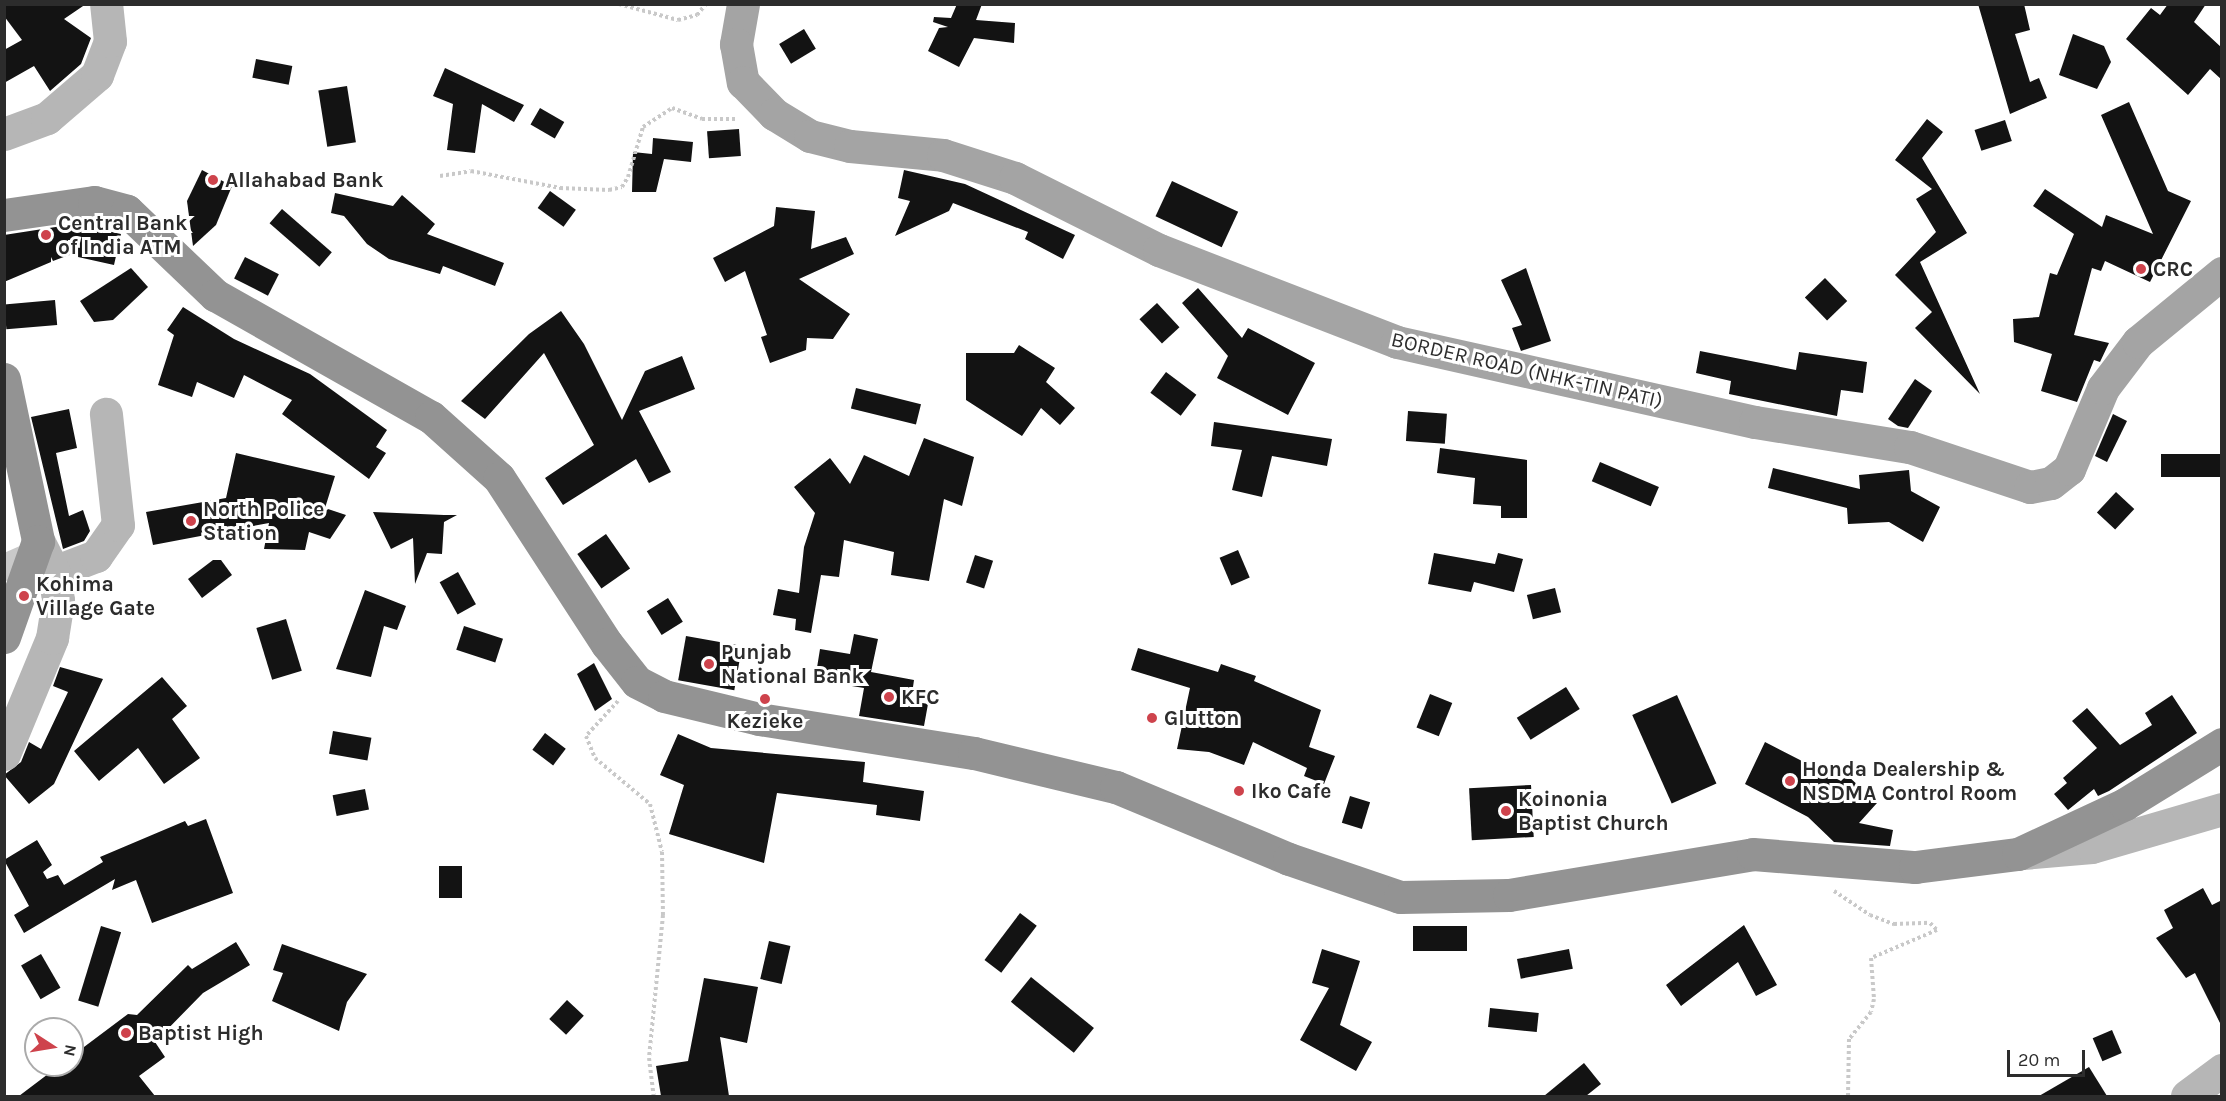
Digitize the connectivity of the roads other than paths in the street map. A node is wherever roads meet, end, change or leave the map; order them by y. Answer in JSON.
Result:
{"nodes":[{"id":1,"x":106,"y":4,"type":"edge"},
{"id":2,"x":743,"y":4,"type":"edge"},
{"id":3,"x":4,"y":134,"type":"edge"},
{"id":4,"x":4,"y":215,"type":"edge"},
{"id":5,"x":2222,"y":273,"type":"edge"},
{"id":6,"x":4,"y":379,"type":"edge"},
{"id":7,"x":106,"y":414,"type":"dead end"},
{"id":8,"x":33,"y":558,"type":"edge"},
{"id":9,"x":4,"y":638,"type":"edge"},
{"id":10,"x":2222,"y":744,"type":"edge"},
{"id":11,"x":4,"y":754,"type":"edge"},
{"id":12,"x":2222,"y":809,"type":"edge"},
{"id":13,"x":2018,"y":854,"type":"junction"},
{"id":14,"x":2222,"y":1070,"type":"edge"},
{"id":15,"x":2187,"y":1096,"type":"edge"}],
"edges":[{"from":1,"to":3,"type":"street"},
{"from":2,"to":5,"type":"main road","name":"BORDER ROAD (NHK-TIN PATI)"},
{"from":4,"to":13,"type":"highway"},
{"from":6,"to":8,"type":"highway"},
{"from":7,"to":8,"type":"street"},
{"from":8,"to":9,"type":"highway"},
{"from":8,"to":11,"type":"street"},
{"from":10,"to":13,"type":"highway"},
{"from":12,"to":13,"type":"street"},
{"from":14,"to":15,"type":"street"}]}
